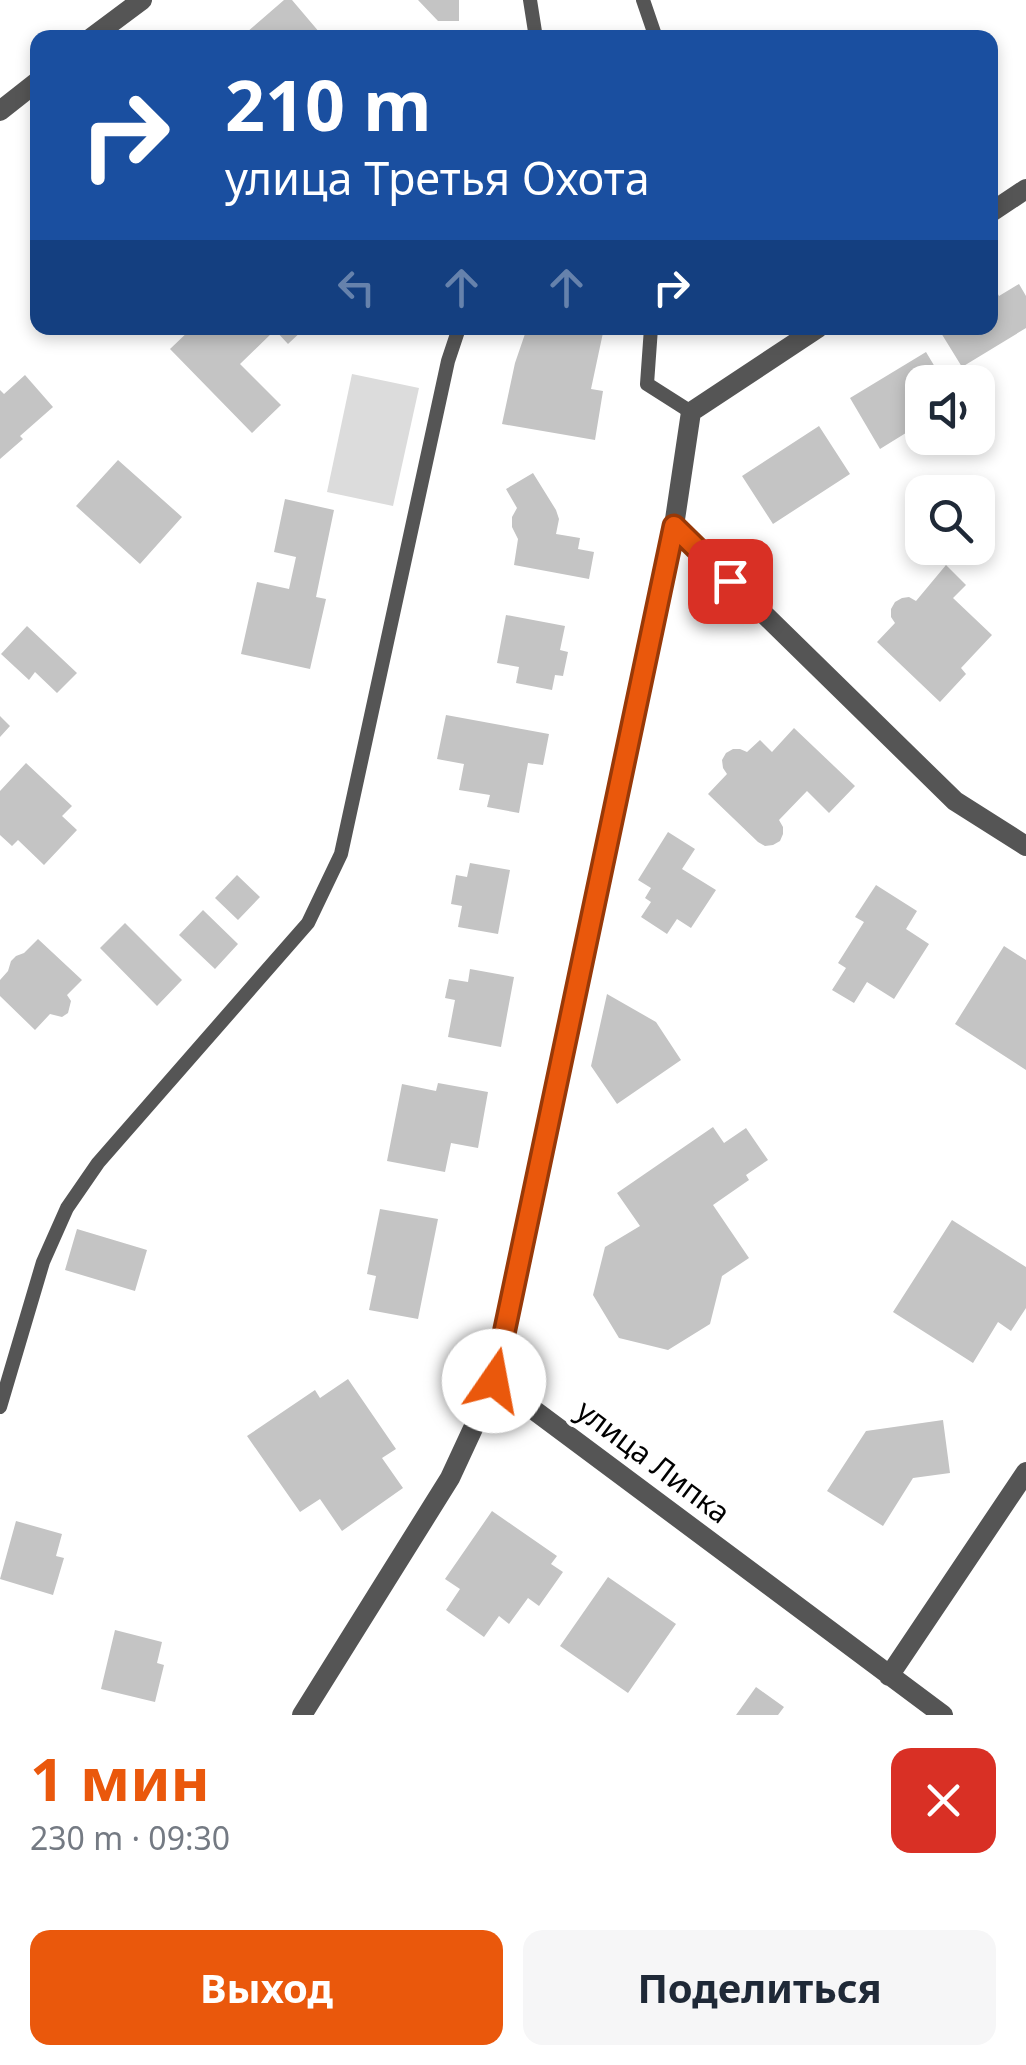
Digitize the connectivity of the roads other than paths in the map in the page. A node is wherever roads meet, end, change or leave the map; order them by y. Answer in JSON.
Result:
{"nodes":[{"id":1,"x":142,"y":0,"type":"edge"},
{"id":2,"x":530,"y":0,"type":"edge"},
{"id":3,"x":643,"y":0,"type":"edge"},
{"id":4,"x":103,"y":30,"type":"edge"},
{"id":5,"x":535,"y":30,"type":"edge"},
{"id":6,"x":653,"y":30,"type":"edge"},
{"id":7,"x":30,"y":87,"type":"edge"},
{"id":8,"x":0,"y":111,"type":"edge"},
{"id":9,"x":1026,"y":190,"type":"edge"},
{"id":10,"x":998,"y":208,"type":"edge"},
{"id":11,"x":457,"y":335,"type":"edge"},
{"id":12,"x":651,"y":335,"type":"edge"},
{"id":13,"x":807,"y":335,"type":"edge"},
{"id":14,"x":691,"y":412,"type":"junction"},
{"id":15,"x":674,"y":526,"type":"junction"},
{"id":16,"x":1026,"y":846,"type":"edge"},
{"id":17,"x":494,"y":1381,"type":"junction"},
{"id":18,"x":0,"y":1406,"type":"edge"},
{"id":19,"x":1026,"y":1472,"type":"edge"},
{"id":20,"x":889,"y":1676,"type":"junction"},
{"id":21,"x":302,"y":1715,"type":"edge"},
{"id":22,"x":943,"y":1715,"type":"edge"}],
"edges":[{"from":1,"to":4,"type":"street"},
{"from":2,"to":5,"type":"lane"},
{"from":3,"to":6,"type":"lane"},
{"from":7,"to":8,"type":"street"},
{"from":9,"to":10,"type":"street"},
{"from":11,"to":18,"type":"lane"},
{"from":12,"to":14,"type":"lane"},
{"from":13,"to":14,"type":"street"},
{"from":14,"to":15,"type":"street"},
{"from":15,"to":16,"type":"street"},
{"from":15,"to":17,"type":"street"},
{"from":17,"to":20,"type":"street","name":"улица Липка"},
{"from":17,"to":21,"type":"street"},
{"from":19,"to":20,"type":"street"},
{"from":20,"to":22,"type":"street","name":"улица Липка"}]}
